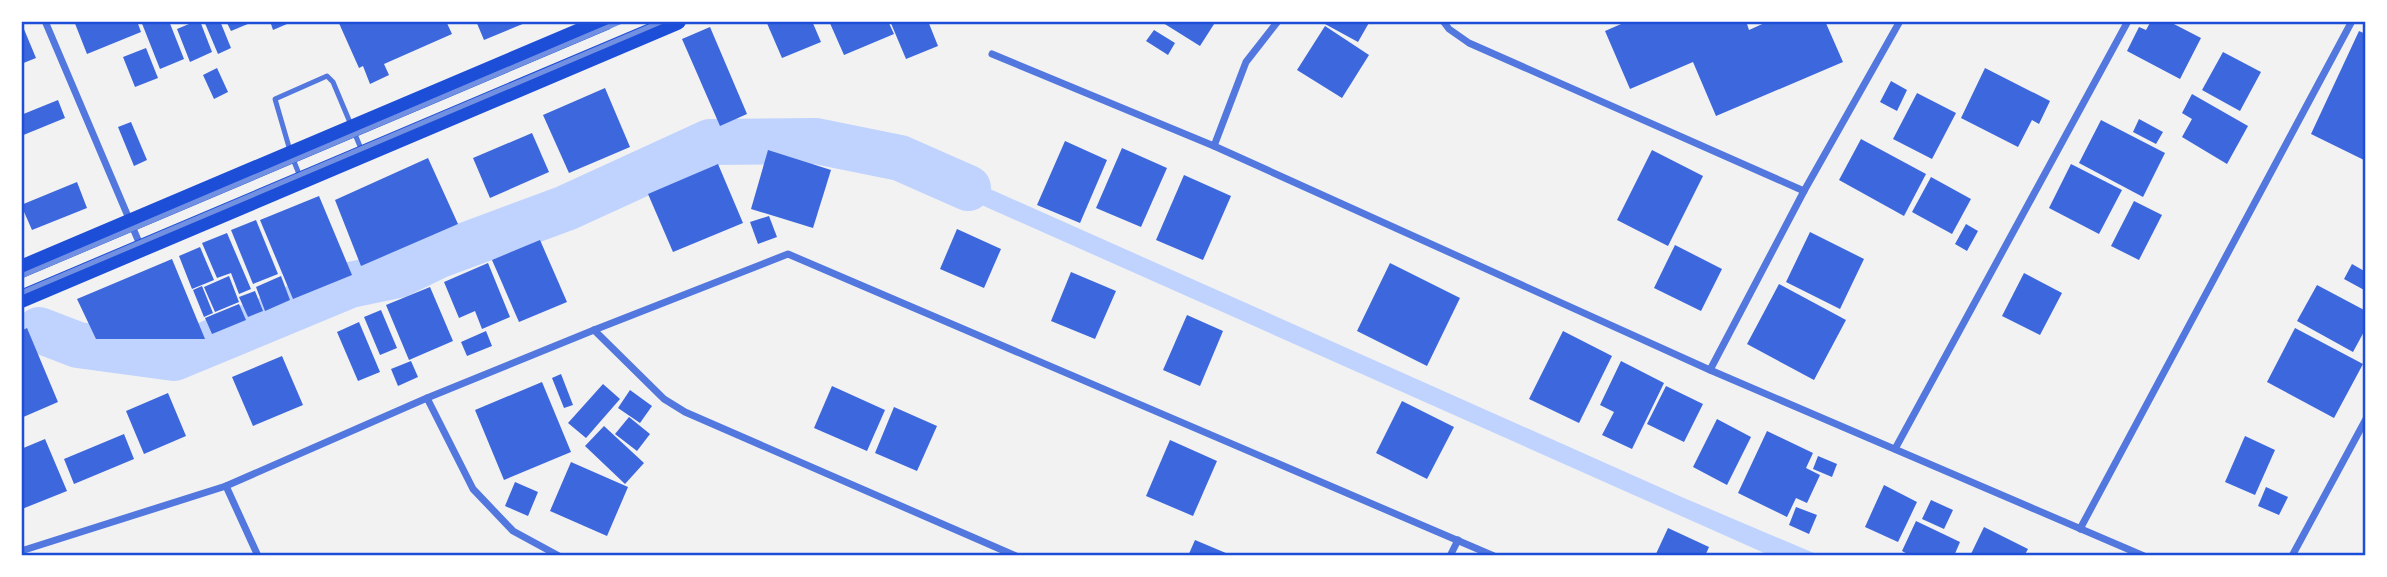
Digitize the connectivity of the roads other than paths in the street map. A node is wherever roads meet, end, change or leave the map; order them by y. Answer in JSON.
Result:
{"nodes":[{"id":1,"x":45,"y":21,"type":"edge"},
{"id":2,"x":606,"y":21,"type":"edge"},
{"id":3,"x":677,"y":21,"type":"edge"},
{"id":4,"x":1278,"y":21,"type":"edge"},
{"id":5,"x":1443,"y":21,"type":"edge"},
{"id":6,"x":1900,"y":21,"type":"edge"},
{"id":7,"x":2128,"y":21,"type":"edge"},
{"id":8,"x":2352,"y":21,"type":"edge"},
{"id":9,"x":992,"y":54,"type":"dead end"},
{"id":10,"x":353,"y":128,"type":"junction"},
{"id":11,"x":1214,"y":146,"type":"junction"},
{"id":12,"x":291,"y":154,"type":"junction"},
{"id":13,"x":363,"y":154,"type":"junction"},
{"id":14,"x":302,"y":180,"type":"junction"},
{"id":15,"x":1804,"y":191,"type":"junction"},
{"id":16,"x":130,"y":223,"type":"junction"},
{"id":17,"x":141,"y":248,"type":"junction"},
{"id":18,"x":29,"y":266,"type":"edge"},
{"id":19,"x":21,"y":299,"type":"edge"},
{"id":20,"x":594,"y":330,"type":"junction"},
{"id":21,"x":1710,"y":370,"type":"junction"},
{"id":22,"x":427,"y":398,"type":"junction"},
{"id":23,"x":2366,"y":419,"type":"edge"},
{"id":24,"x":1895,"y":449,"type":"junction"},
{"id":25,"x":226,"y":486,"type":"junction"},
{"id":26,"x":2080,"y":528,"type":"junction"},
{"id":27,"x":1458,"y":540,"type":"junction"},
{"id":28,"x":21,"y":551,"type":"edge"},
{"id":29,"x":258,"y":556,"type":"edge"},
{"id":30,"x":559,"y":556,"type":"edge"},
{"id":31,"x":1016,"y":556,"type":"edge"},
{"id":32,"x":1450,"y":556,"type":"edge"},
{"id":33,"x":1494,"y":556,"type":"edge"},
{"id":34,"x":2144,"y":556,"type":"edge"},
{"id":35,"x":2292,"y":556,"type":"edge"}],
"edges":[{"from":1,"to":16,"type":"street"},
{"from":2,"to":10,"type":"main road"},
{"from":3,"to":13,"type":"main road"},
{"from":4,"to":11,"type":"street"},
{"from":5,"to":15,"type":"street"},
{"from":6,"to":15,"type":"street"},
{"from":7,"to":24,"type":"street"},
{"from":8,"to":26,"type":"street"},
{"from":9,"to":11,"type":"street"},
{"from":10,"to":12,"type":"main road"},
{"from":10,"to":12,"type":"lane"},
{"from":10,"to":13,"type":"lane"},
{"from":11,"to":21,"type":"street"},
{"from":12,"to":14,"type":"lane"},
{"from":12,"to":16,"type":"main road"},
{"from":13,"to":14,"type":"main road"},
{"from":14,"to":17,"type":"main road"},
{"from":15,"to":21,"type":"street"},
{"from":16,"to":17,"type":"street"},
{"from":16,"to":18,"type":"main road"},
{"from":17,"to":19,"type":"main road"},
{"from":20,"to":22,"type":"street"},
{"from":20,"to":27,"type":"street"},
{"from":20,"to":31,"type":"street"},
{"from":21,"to":24,"type":"street"},
{"from":22,"to":25,"type":"street"},
{"from":22,"to":30,"type":"street"},
{"from":23,"to":35,"type":"street"},
{"from":24,"to":26,"type":"street"},
{"from":25,"to":28,"type":"street"},
{"from":25,"to":29,"type":"street"},
{"from":26,"to":34,"type":"street"},
{"from":27,"to":32,"type":"street"},
{"from":27,"to":33,"type":"street"}]}
